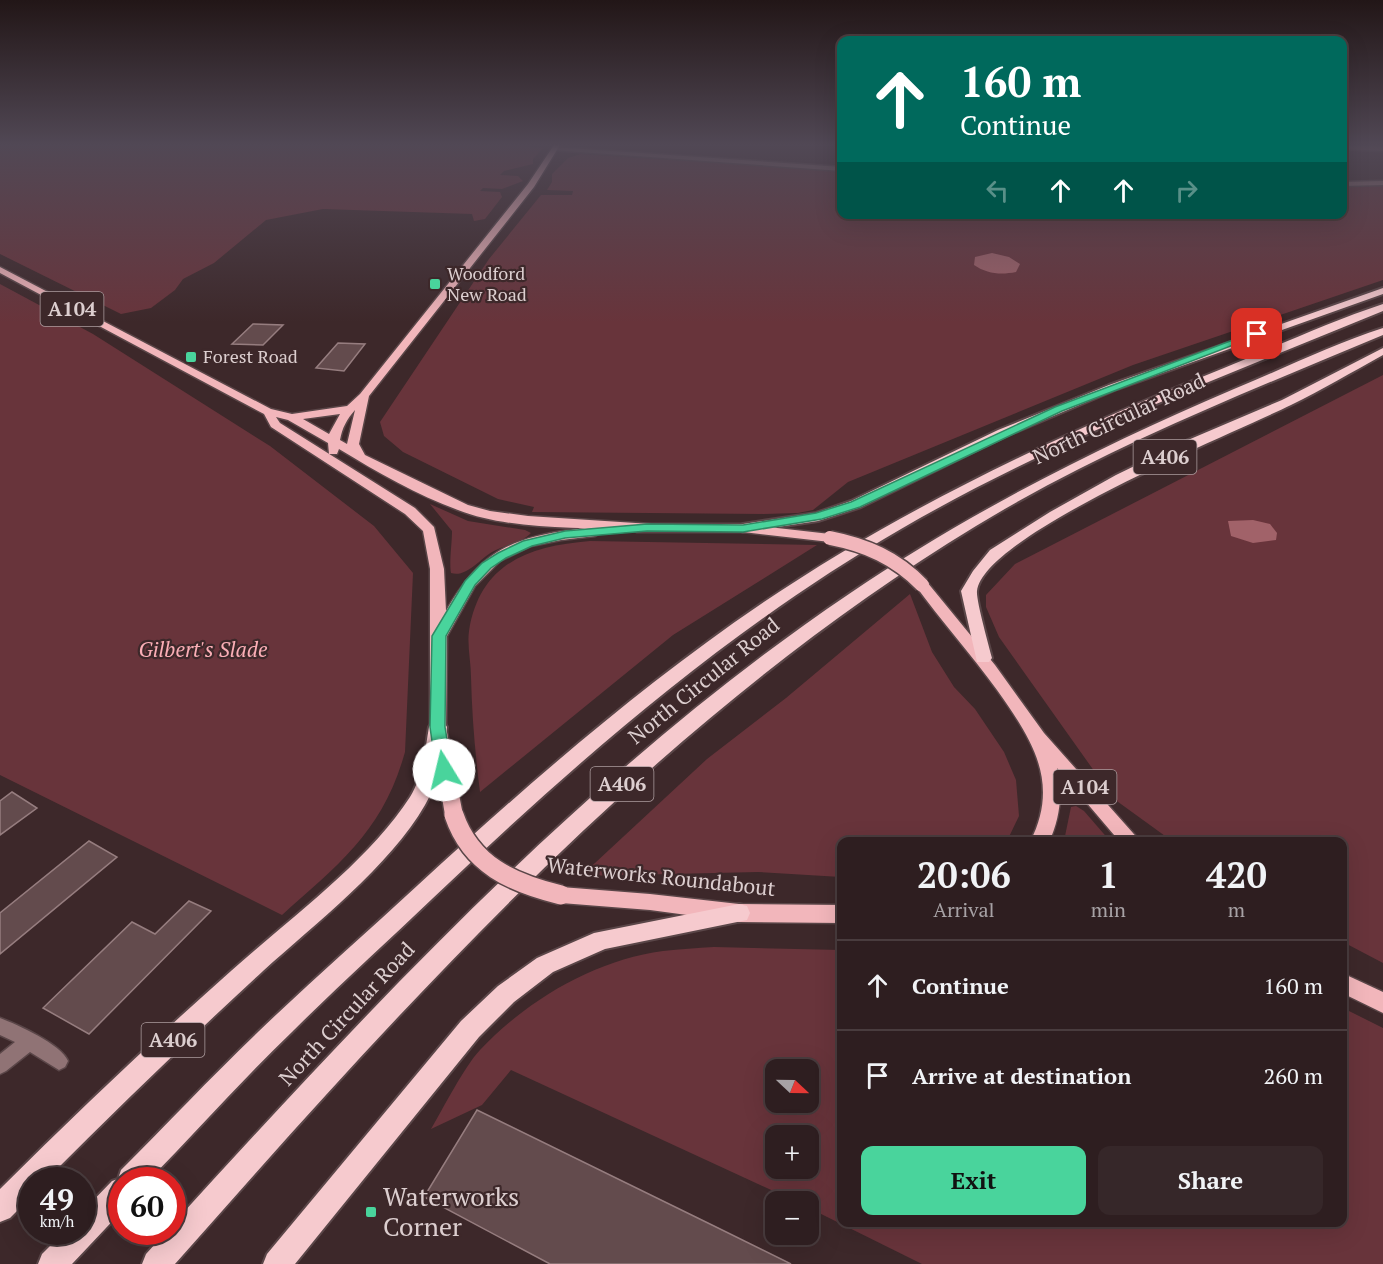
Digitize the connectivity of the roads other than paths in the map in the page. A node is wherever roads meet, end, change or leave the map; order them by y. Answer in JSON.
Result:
{"nodes":[{"id":1,"x":516,"y":204,"type":"edge"},
{"id":2,"x":0,"y":270,"type":"edge"},
{"id":3,"x":1383,"y":291,"type":"edge"},
{"id":4,"x":1383,"y":307,"type":"edge"},
{"id":5,"x":1383,"y":331,"type":"edge"},
{"id":6,"x":1383,"y":351,"type":"edge"},
{"id":7,"x":364,"y":396,"type":"junction"},
{"id":8,"x":350,"y":409,"type":"junction"},
{"id":9,"x":268,"y":412,"type":"junction"},
{"id":10,"x":292,"y":417,"type":"junction"},
{"id":11,"x":333,"y":442,"type":"junction"},
{"id":12,"x":362,"y":459,"type":"junction"},
{"id":13,"x":332,"y":460,"type":"junction"},
{"id":14,"x":647,"y":527,"type":"junction"},
{"id":15,"x":743,"y":528,"type":"junction"},
{"id":16,"x":439,"y":636,"type":"junction"},
{"id":17,"x":982,"y":658,"type":"junction"},
{"id":18,"x":438,"y":727,"type":"junction"},
{"id":19,"x":1036,"y":734,"type":"junction"},
{"id":20,"x":1042,"y":837,"type":"edge"},
{"id":21,"x":1128,"y":837,"type":"edge"},
{"id":22,"x":739,"y":913,"type":"junction"},
{"id":23,"x":835,"y":915,"type":"edge"},
{"id":24,"x":1347,"y":985,"type":"edge"},
{"id":25,"x":1383,"y":1003,"type":"edge"},
{"id":26,"x":0,"y":1026,"type":"edge"},
{"id":27,"x":30,"y":1041,"type":"junction"},
{"id":28,"x":58,"y":1061,"type":"dead end"},
{"id":29,"x":0,"y":1065,"type":"edge"},
{"id":30,"x":143,"y":1167,"type":"edge"},
{"id":31,"x":108,"y":1206,"type":"edge"},
{"id":32,"x":0,"y":1208,"type":"edge"},
{"id":33,"x":52,"y":1264,"type":"edge"},
{"id":34,"x":156,"y":1264,"type":"edge"},
{"id":35,"x":277,"y":1264,"type":"edge"}],
"edges":[{"from":1,"to":7,"type":"main road"},
{"from":2,"to":9,"type":"main road","number":"A104"},
{"from":3,"to":15,"type":"highway"},
{"from":4,"to":30,"type":"highway","name":"North Circular Road","number":"A406"},
{"from":5,"to":34,"type":"highway","name":"North Circular Road","number":"A406"},
{"from":6,"to":17,"type":"highway","number":"A406"},
{"from":7,"to":8,"type":"main road"},
{"from":7,"to":12,"type":"main road"},
{"from":8,"to":10,"type":"main road"},
{"from":8,"to":11,"type":"main road"},
{"from":9,"to":10,"type":"main road","number":"A104"},
{"from":9,"to":13,"type":"main road","number":"A104"},
{"from":10,"to":11,"type":"main road","number":"A104"},
{"from":11,"to":12,"type":"main road","number":"A104"},
{"from":11,"to":13,"type":"main road"},
{"from":12,"to":14,"type":"main road","number":"A104"},
{"from":13,"to":16,"type":"main road","number":"A104"},
{"from":14,"to":15,"type":"main road"},
{"from":14,"to":16,"type":"main road"},
{"from":15,"to":17,"type":"main road","bridge":true},
{"from":16,"to":18,"type":"main road","name":"Waterworks Roundabout"},
{"from":17,"to":19,"type":"main road"},
{"from":18,"to":22,"type":"main road","name":"Waterworks Roundabout","bridge":true},
{"from":18,"to":32,"type":"highway","number":"A406"},
{"from":19,"to":20,"type":"main road"},
{"from":19,"to":21,"type":"main road","number":"A104"},
{"from":22,"to":23,"type":"main road","name":"Waterworks Roundabout"},
{"from":22,"to":35,"type":"highway"},
{"from":24,"to":25,"type":"main road"},
{"from":26,"to":27,"type":"street"},
{"from":27,"to":28,"type":"street"},
{"from":27,"to":29,"type":"street"},
{"from":31,"to":33,"type":"highway"}]}
